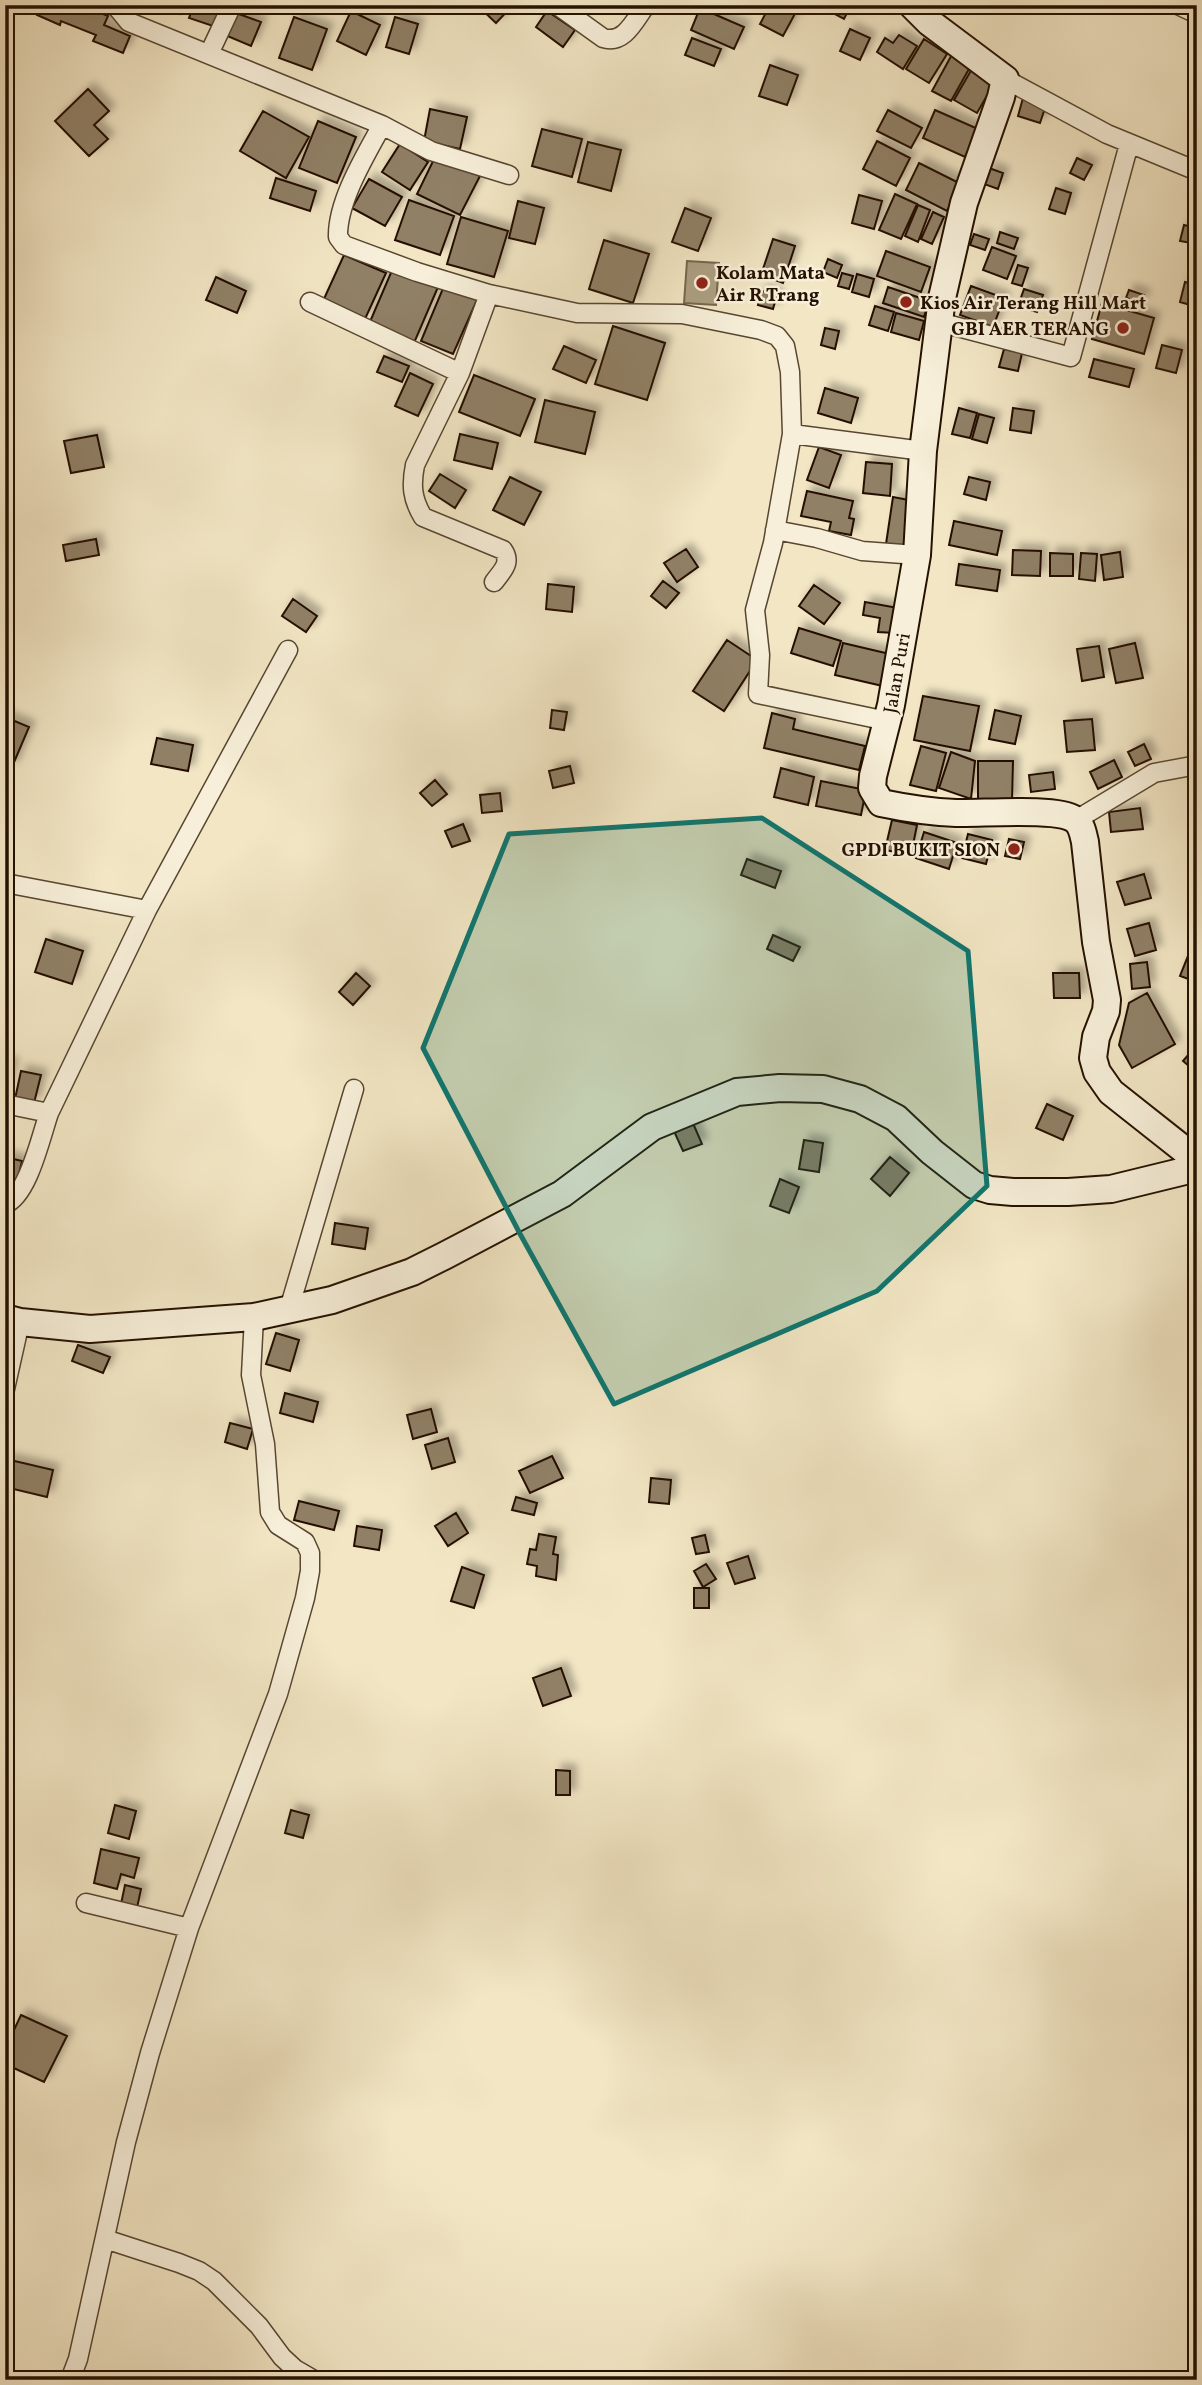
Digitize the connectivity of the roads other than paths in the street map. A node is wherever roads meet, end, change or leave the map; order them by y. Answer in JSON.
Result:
{"nodes":[{"id":1,"x":115,"y":5,"type":"edge"},
{"id":2,"x":232,"y":5,"type":"edge"},
{"id":3,"x":557,"y":5,"type":"edge"},
{"id":4,"x":646,"y":5,"type":"edge"},
{"id":5,"x":912,"y":5,"type":"edge"},
{"id":6,"x":1178,"y":5,"type":"edge"},
{"id":7,"x":1197,"y":14,"type":"edge"},
{"id":8,"x":209,"y":54,"type":"junction"},
{"id":9,"x":1004,"y":79,"type":"junction"},
{"id":10,"x":382,"y":125,"type":"junction"},
{"id":11,"x":1129,"y":144,"type":"junction"},
{"id":12,"x":1197,"y":171,"type":"edge"},
{"id":13,"x":509,"y":175,"type":"dead end"},
{"id":14,"x":489,"y":293,"type":"junction"},
{"id":15,"x":310,"y":302,"type":"dead end"},
{"id":16,"x":939,"y":322,"type":"junction"},
{"id":17,"x":460,"y":373,"type":"junction"},
{"id":18,"x":792,"y":434,"type":"junction"},
{"id":19,"x":923,"y":451,"type":"junction"},
{"id":20,"x":775,"y":530,"type":"junction"},
{"id":21,"x":917,"y":555,"type":"junction"},
{"id":22,"x":494,"y":582,"type":"dead end"},
{"id":23,"x":288,"y":650,"type":"dead end"},
{"id":24,"x":887,"y":722,"type":"junction"},
{"id":25,"x":1197,"y":765,"type":"edge"},
{"id":26,"x":1076,"y":820,"type":"junction"},
{"id":27,"x":5,"y":883,"type":"edge"},
{"id":28,"x":147,"y":910,"type":"junction"},
{"id":29,"x":354,"y":1089,"type":"dead end"},
{"id":30,"x":5,"y":1104,"type":"edge"},
{"id":31,"x":49,"y":1113,"type":"junction"},
{"id":32,"x":1197,"y":1160,"type":"edge"},
{"id":33,"x":1197,"y":1168,"type":"edge"},
{"id":34,"x":5,"y":1204,"type":"edge"},
{"id":35,"x":289,"y":1309,"type":"junction"},
{"id":36,"x":254,"y":1317,"type":"junction"},
{"id":37,"x":12,"y":1320,"type":"edge"},
{"id":38,"x":5,"y":1389,"type":"edge"},
{"id":39,"x":86,"y":1903,"type":"dead end"},
{"id":40,"x":189,"y":1928,"type":"junction"},
{"id":41,"x":105,"y":2239,"type":"junction"},
{"id":42,"x":70,"y":2380,"type":"edge"},
{"id":43,"x":314,"y":2380,"type":"edge"}],
"edges":[{"from":1,"to":8,"type":"street"},
{"from":2,"to":8,"type":"street"},
{"from":3,"to":4,"type":"street"},
{"from":5,"to":9,"type":"street"},
{"from":6,"to":7,"type":"street"},
{"from":8,"to":10,"type":"street"},
{"from":9,"to":11,"type":"street"},
{"from":9,"to":16,"type":"street","name":"Jalan Puri"},
{"from":10,"to":13,"type":"street"},
{"from":10,"to":14,"type":"street"},
{"from":11,"to":12,"type":"street"},
{"from":11,"to":16,"type":"street"},
{"from":14,"to":17,"type":"street"},
{"from":14,"to":18,"type":"street"},
{"from":15,"to":17,"type":"street"},
{"from":16,"to":19,"type":"street","name":"Jalan Puri"},
{"from":17,"to":22,"type":"street"},
{"from":18,"to":19,"type":"street"},
{"from":18,"to":20,"type":"street"},
{"from":19,"to":21,"type":"street","name":"Jalan Puri"},
{"from":20,"to":21,"type":"street"},
{"from":20,"to":24,"type":"street"},
{"from":21,"to":24,"type":"street","name":"Jalan Puri"},
{"from":23,"to":28,"type":"street"},
{"from":24,"to":26,"type":"street","name":"Jalan Puri"},
{"from":25,"to":26,"type":"street"},
{"from":26,"to":32,"type":"street"},
{"from":27,"to":28,"type":"street"},
{"from":28,"to":31,"type":"street"},
{"from":29,"to":35,"type":"street"},
{"from":30,"to":31,"type":"street"},
{"from":31,"to":34,"type":"street"},
{"from":33,"to":35,"type":"street"},
{"from":35,"to":36,"type":"street"},
{"from":36,"to":37,"type":"street"},
{"from":36,"to":40,"type":"street"},
{"from":37,"to":38,"type":"street"},
{"from":39,"to":40,"type":"street"},
{"from":40,"to":41,"type":"street"},
{"from":41,"to":42,"type":"street"},
{"from":41,"to":43,"type":"street"}]}
